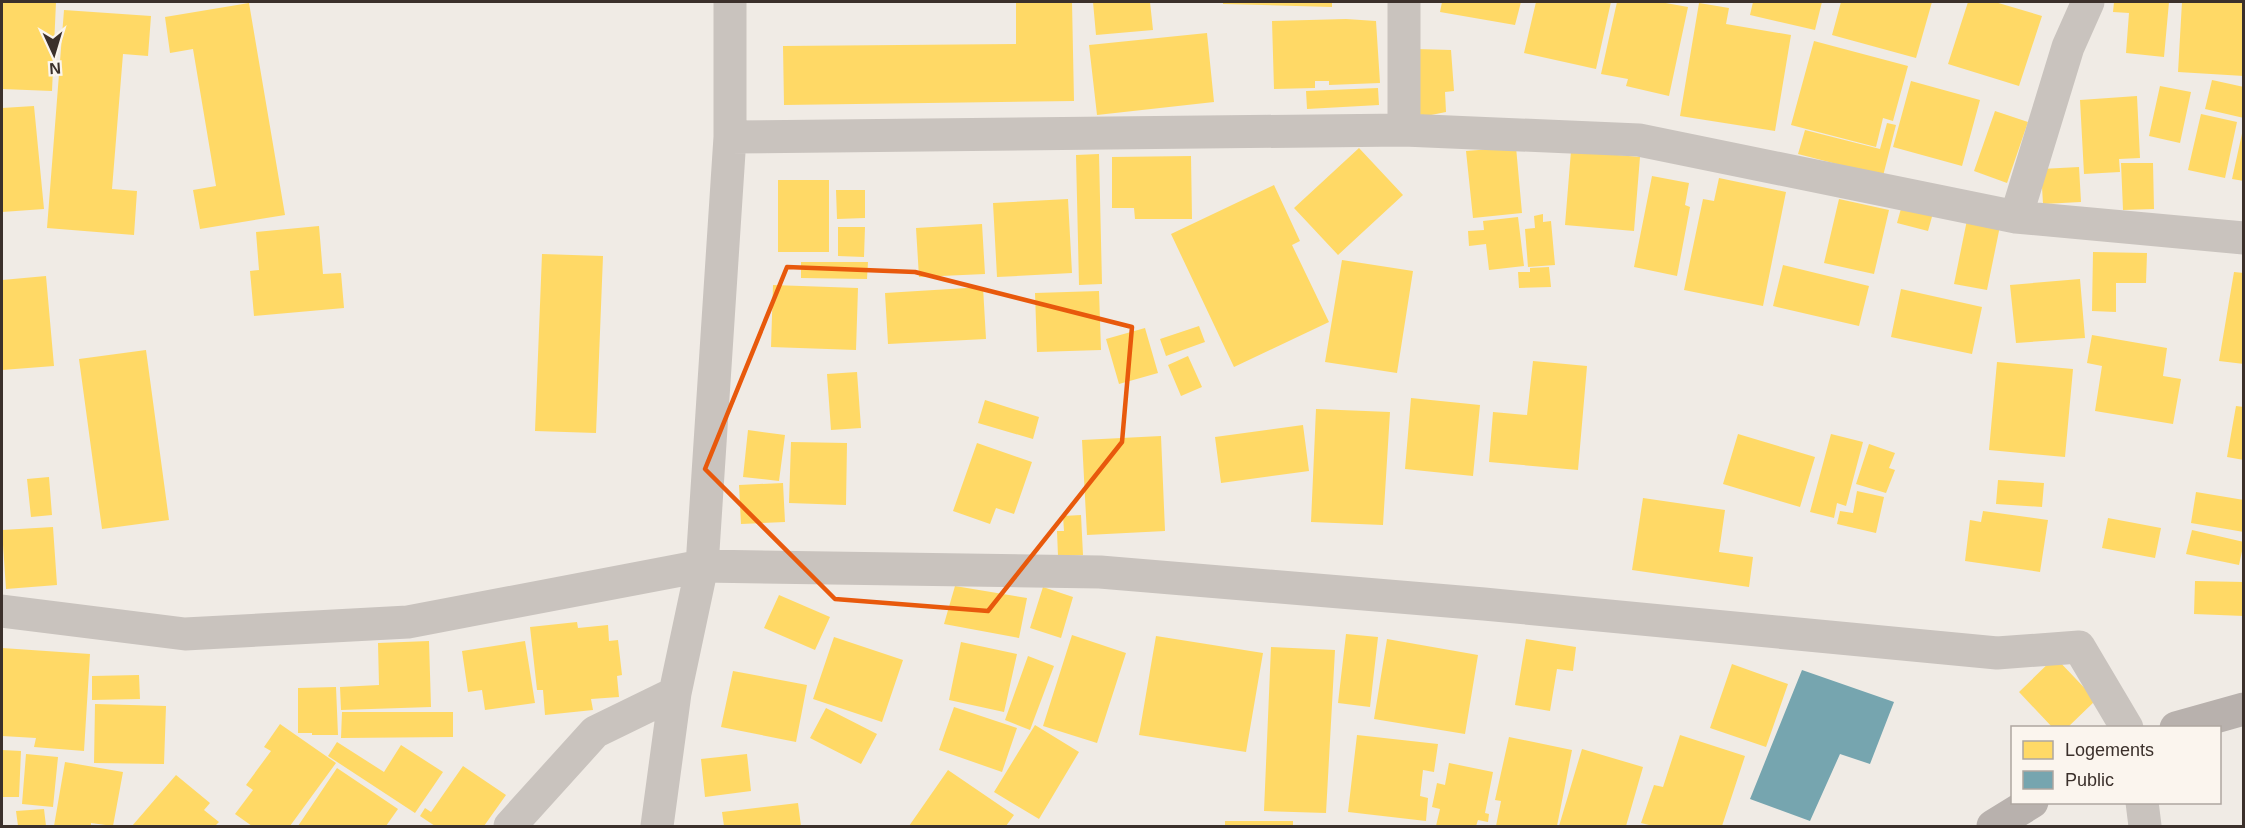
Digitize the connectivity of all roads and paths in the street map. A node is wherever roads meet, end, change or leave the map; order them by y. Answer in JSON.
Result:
{"nodes":[{"id":1,"x":730,"y":2,"type":"edge"},
{"id":2,"x":1404,"y":2,"type":"edge"},
{"id":3,"x":2088,"y":2,"type":"edge"},
{"id":4,"x":1404,"y":130,"type":"junction"},
{"id":5,"x":730,"y":136,"type":"junction"},
{"id":6,"x":2016,"y":217,"type":"junction"},
{"id":7,"x":2244,"y":238,"type":"edge"},
{"id":8,"x":702,"y":566,"type":"junction"},
{"id":9,"x":2,"y":611,"type":"edge"},
{"id":10,"x":675,"y":693,"type":"junction"},
{"id":11,"x":2244,"y":709,"type":"edge"},
{"id":12,"x":2126,"y":726,"type":"edge"},
{"id":13,"x":2183,"y":726,"type":"edge"},
{"id":14,"x":2029,"y":804,"type":"edge"},
{"id":15,"x":2142,"y":804,"type":"edge"},
{"id":16,"x":510,"y":826,"type":"edge"},
{"id":17,"x":657,"y":826,"type":"edge"},
{"id":18,"x":1993,"y":826,"type":"edge"},
{"id":19,"x":2145,"y":826,"type":"edge"}],
"edges":[{"from":1,"to":5,"type":"street"},
{"from":2,"to":4,"type":"street"},
{"from":3,"to":6,"type":"street"},
{"from":4,"to":5,"type":"street"},
{"from":4,"to":6,"type":"street"},
{"from":5,"to":8,"type":"street"},
{"from":6,"to":7,"type":"street"},
{"from":8,"to":9,"type":"street"},
{"from":8,"to":10,"type":"street"},
{"from":8,"to":12,"type":"street"},
{"from":10,"to":16,"type":"street"},
{"from":10,"to":17,"type":"street"},
{"from":11,"to":13,"type":"main road"},
{"from":14,"to":18,"type":"main road"},
{"from":15,"to":19,"type":"street"}]}
